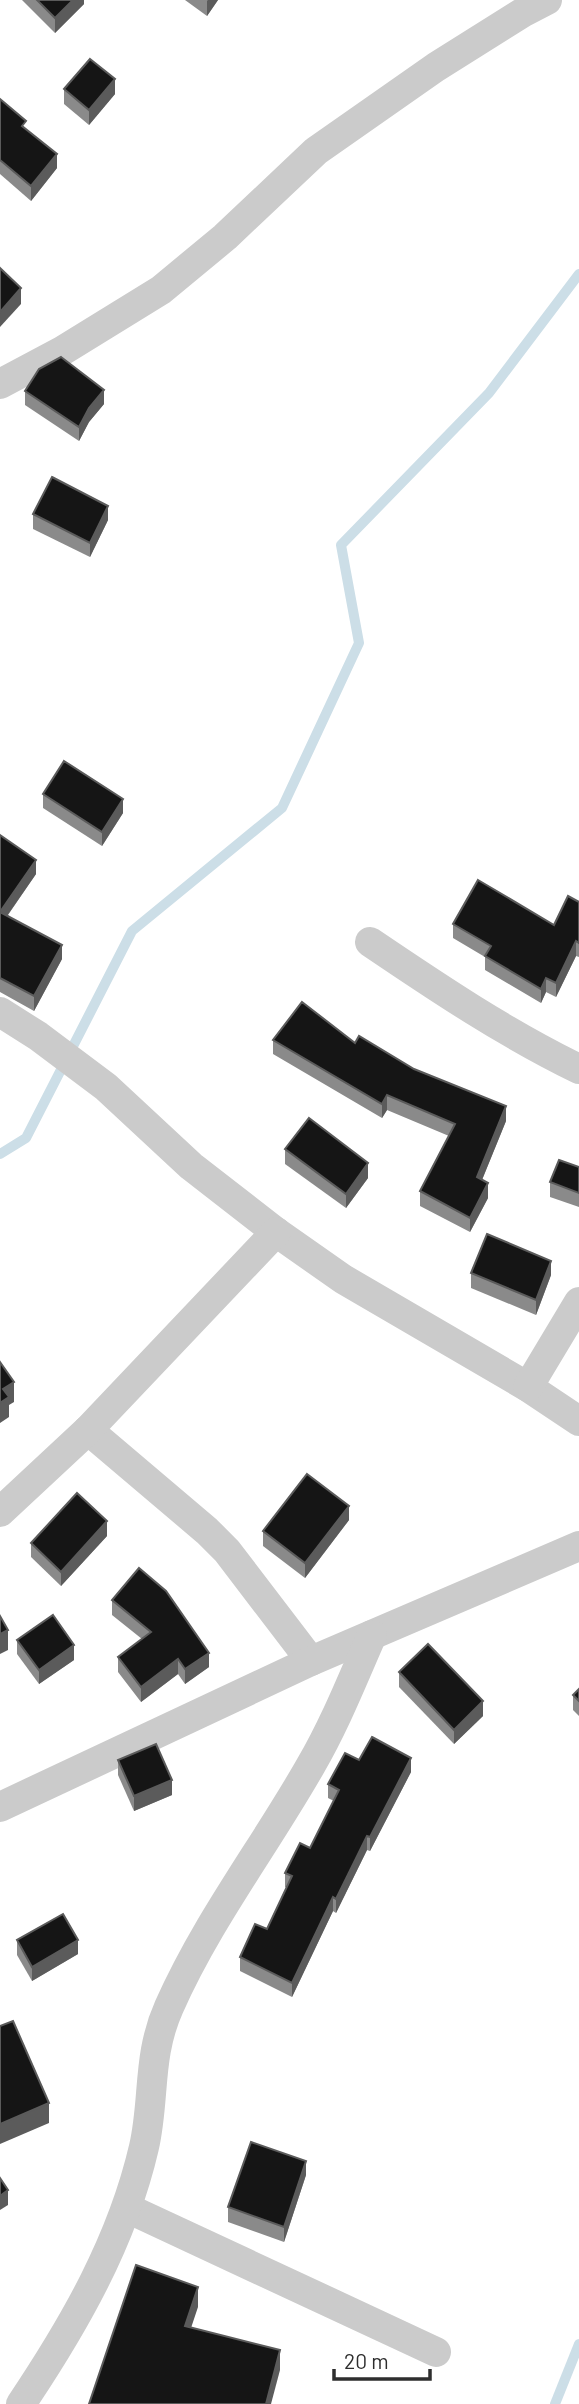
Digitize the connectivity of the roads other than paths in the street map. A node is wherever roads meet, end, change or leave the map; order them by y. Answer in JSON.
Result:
{"nodes":[{"id":1,"x":547,"y":0,"type":"edge"},
{"id":2,"x":0,"y":384,"type":"edge"},
{"id":3,"x":370,"y":942,"type":"dead end"},
{"id":4,"x":0,"y":1012,"type":"edge"},
{"id":5,"x":579,"y":1069,"type":"edge"},
{"id":6,"x":276,"y":1232,"type":"junction"},
{"id":7,"x":579,"y":1302,"type":"edge"},
{"id":8,"x":528,"y":1387,"type":"junction"},
{"id":9,"x":579,"y":1421,"type":"edge"},
{"id":10,"x":88,"y":1430,"type":"junction"},
{"id":11,"x":0,"y":1512,"type":"edge"},
{"id":12,"x":579,"y":1546,"type":"edge"},
{"id":13,"x":372,"y":1635,"type":"junction"},
{"id":14,"x":312,"y":1661,"type":"junction"},
{"id":15,"x":0,"y":1807,"type":"edge"},
{"id":16,"x":127,"y":2208,"type":"junction"},
{"id":17,"x":436,"y":2352,"type":"dead end"},
{"id":18,"x":21,"y":2404,"type":"edge"}],
"edges":[{"from":1,"to":2,"type":"street"},
{"from":3,"to":5,"type":"street"},
{"from":4,"to":6,"type":"street"},
{"from":6,"to":8,"type":"street"},
{"from":6,"to":10,"type":"street"},
{"from":7,"to":8,"type":"street"},
{"from":8,"to":9,"type":"street"},
{"from":10,"to":11,"type":"street"},
{"from":10,"to":14,"type":"street"},
{"from":12,"to":13,"type":"street"},
{"from":13,"to":14,"type":"street"},
{"from":13,"to":16,"type":"street"},
{"from":14,"to":15,"type":"street"},
{"from":16,"to":17,"type":"street"},
{"from":16,"to":18,"type":"street"}]}
